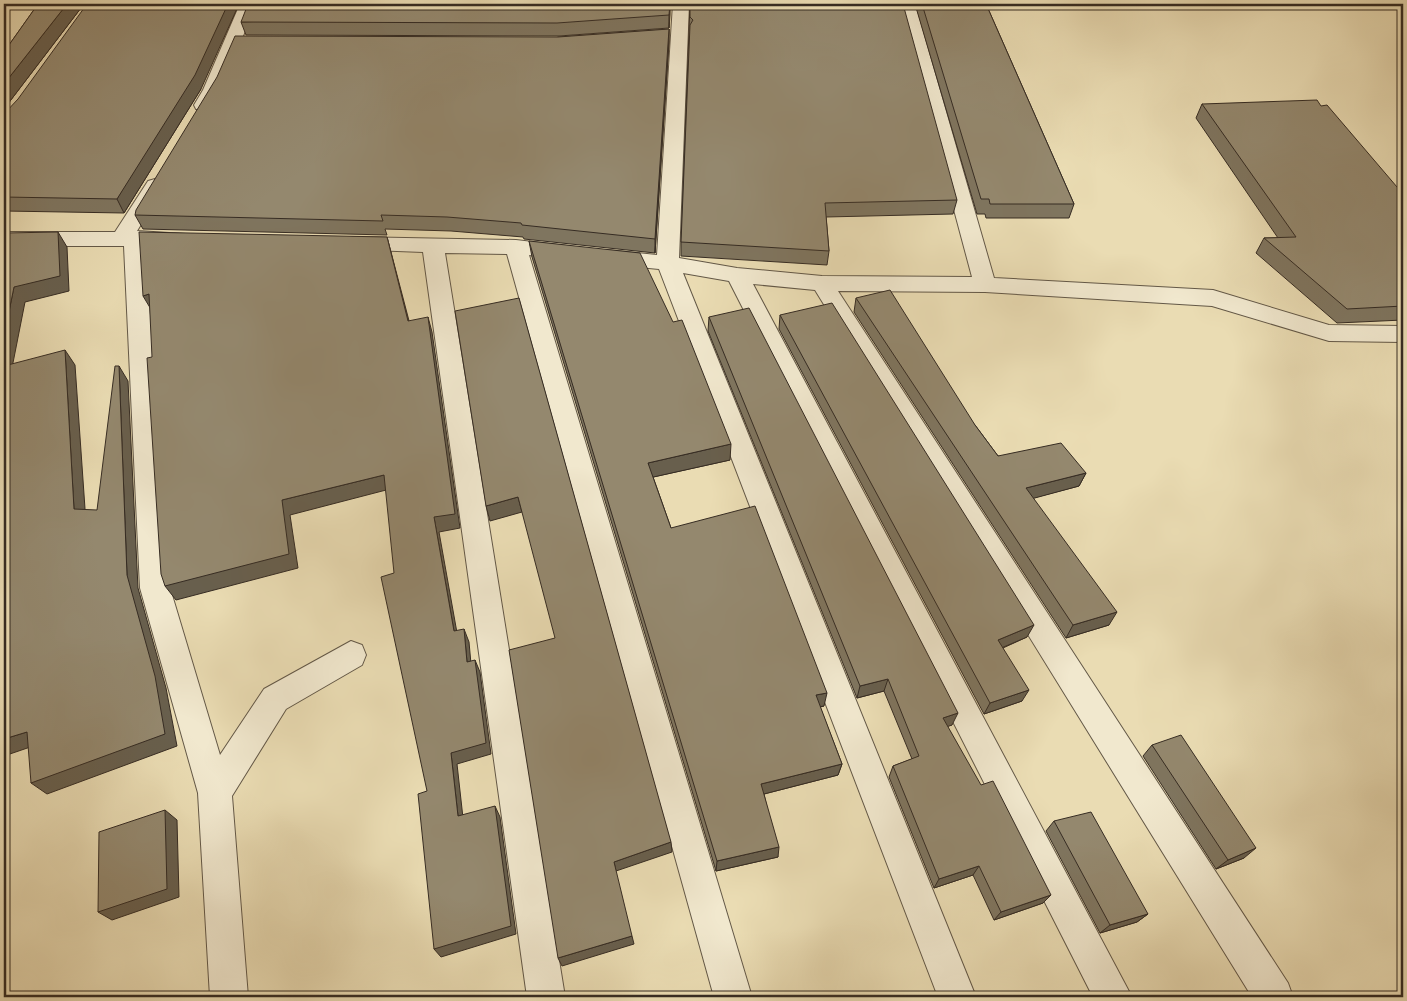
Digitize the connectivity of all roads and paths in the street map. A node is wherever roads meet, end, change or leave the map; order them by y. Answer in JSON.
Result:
{"nodes":[{"id":1,"x":907,"y":4,"type":"edge"},
{"id":2,"x":253,"y":6,"type":"edge"},
{"id":3,"x":682,"y":6,"type":"edge"},
{"id":4,"x":662,"y":8,"type":"edge"},
{"id":5,"x":232,"y":42,"type":"junction"},
{"id":6,"x":252,"y":42,"type":"edge"},
{"id":7,"x":194,"y":121,"type":"edge"},
{"id":8,"x":166,"y":168,"type":"edge"},
{"id":9,"x":134,"y":238,"type":"junction"},
{"id":10,"x":4,"y":239,"type":"edge"},
{"id":11,"x":201,"y":239,"type":"edge"},
{"id":12,"x":336,"y":243,"type":"edge"},
{"id":13,"x":432,"y":246,"type":"junction"},
{"id":14,"x":516,"y":247,"type":"junction"},
{"id":15,"x":668,"y":263,"type":"junction"},
{"id":16,"x":736,"y":275,"type":"junction"},
{"id":17,"x":822,"y":283,"type":"junction"},
{"id":18,"x":985,"y":285,"type":"junction"},
{"id":19,"x":1403,"y":334,"type":"edge"},
{"id":20,"x":351,"y":655,"type":"dead end"},
{"id":21,"x":215,"y":793,"type":"junction"},
{"id":22,"x":229,"y":997,"type":"edge"},
{"id":23,"x":546,"y":997,"type":"edge"},
{"id":24,"x":733,"y":997,"type":"edge"},
{"id":25,"x":957,"y":997,"type":"edge"},
{"id":26,"x":1114,"y":997,"type":"edge"},
{"id":27,"x":1274,"y":997,"type":"edge"}],
"edges":[{"from":1,"to":18,"type":"street"},
{"from":2,"to":5,"type":"street"},
{"from":3,"to":4,"type":"street"},
{"from":3,"to":15,"type":"street"},
{"from":5,"to":6,"type":"street"},
{"from":5,"to":7,"type":"street"},
{"from":8,"to":9,"type":"street"},
{"from":9,"to":10,"type":"street"},
{"from":9,"to":11,"type":"street"},
{"from":9,"to":21,"type":"street"},
{"from":12,"to":13,"type":"street"},
{"from":13,"to":14,"type":"street"},
{"from":13,"to":23,"type":"street"},
{"from":14,"to":15,"type":"street"},
{"from":14,"to":24,"type":"street"},
{"from":15,"to":16,"type":"street"},
{"from":15,"to":25,"type":"street"},
{"from":16,"to":17,"type":"street"},
{"from":16,"to":26,"type":"street"},
{"from":17,"to":18,"type":"street"},
{"from":17,"to":27,"type":"street"},
{"from":18,"to":19,"type":"street"},
{"from":20,"to":21,"type":"street"},
{"from":21,"to":22,"type":"street"}]}
